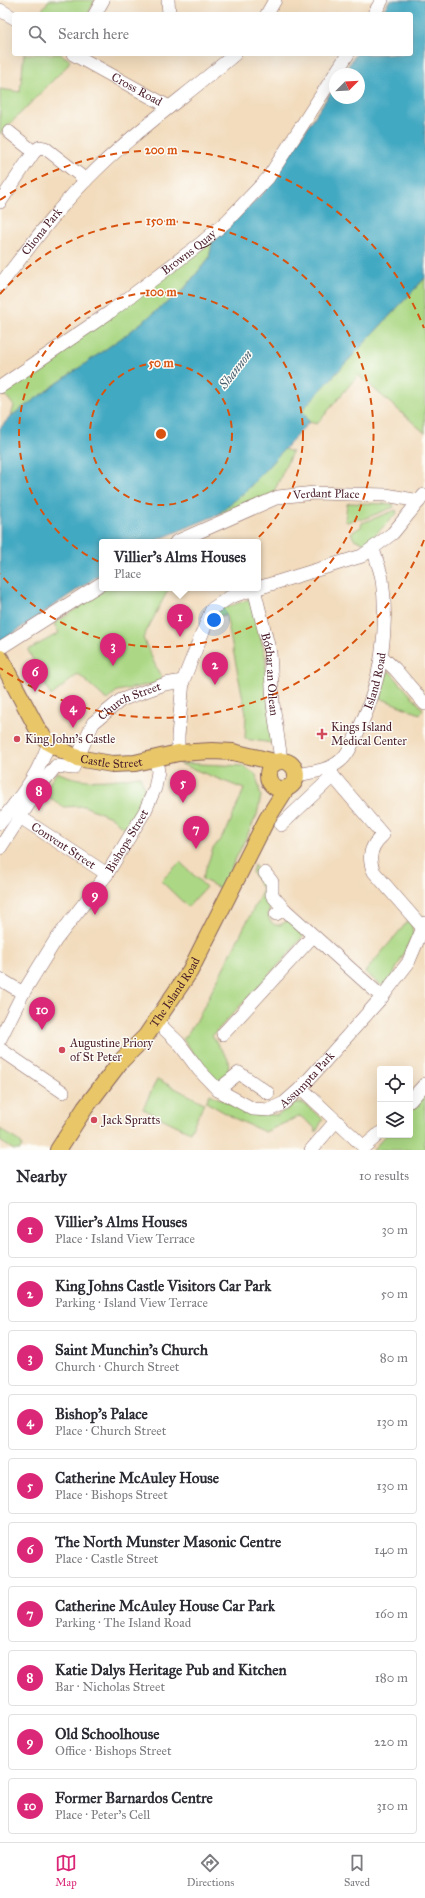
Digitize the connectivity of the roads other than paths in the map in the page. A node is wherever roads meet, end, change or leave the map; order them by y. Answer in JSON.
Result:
{"nodes":[{"id":1,"x":103,"y":0,"type":"edge"},
{"id":2,"x":168,"y":0,"type":"edge"},
{"id":3,"x":274,"y":0,"type":"edge"},
{"id":4,"x":382,"y":0,"type":"edge"},
{"id":5,"x":0,"y":10,"type":"edge"},
{"id":6,"x":96,"y":12,"type":"edge"},
{"id":7,"x":169,"y":12,"type":"edge"},
{"id":8,"x":268,"y":12,"type":"edge"},
{"id":9,"x":375,"y":12,"type":"edge"},
{"id":10,"x":12,"y":17,"type":"edge"},
{"id":11,"x":78,"y":56,"type":"edge"},
{"id":12,"x":232,"y":56,"type":"edge"},
{"id":13,"x":347,"y":56,"type":"edge"},
{"id":14,"x":339,"y":68,"type":"edge"},
{"id":15,"x":329,"y":83,"type":"edge"},
{"id":16,"x":169,"y":106,"type":"junction"},
{"id":17,"x":8,"y":132,"type":"dead end"},
{"id":18,"x":34,"y":152,"type":"junction"},
{"id":19,"x":86,"y":180,"type":"junction"},
{"id":20,"x":0,"y":202,"type":"edge"},
{"id":21,"x":0,"y":285,"type":"edge"},
{"id":22,"x":0,"y":387,"type":"edge"},
{"id":23,"x":422,"y":498,"type":"edge"},
{"id":24,"x":183,"y":539,"type":"edge"},
{"id":25,"x":373,"y":549,"type":"junction"},
{"id":26,"x":99,"y":585,"type":"edge"},
{"id":27,"x":261,"y":587,"type":"edge"},
{"id":28,"x":247,"y":591,"type":"edge"},
{"id":29,"x":257,"y":591,"type":"edge"},
{"id":30,"x":0,"y":648,"type":"edge"},
{"id":31,"x":382,"y":657,"type":"junction"},
{"id":32,"x":0,"y":658,"type":"edge"},
{"id":33,"x":183,"y":681,"type":"junction"},
{"id":34,"x":425,"y":704,"type":"edge"},
{"id":35,"x":49,"y":743,"type":"junction"},
{"id":36,"x":178,"y":753,"type":"junction"},
{"id":37,"x":77,"y":758,"type":"junction"},
{"id":38,"x":156,"y":760,"type":"junction"},
{"id":39,"x":332,"y":772,"type":"junction"},
{"id":40,"x":276,"y":774,"type":"junction"},
{"id":41,"x":297,"y":775,"type":"joint"},
{"id":42,"x":20,"y":817,"type":"junction"},
{"id":43,"x":274,"y":822,"type":"junction"},
{"id":44,"x":0,"y":823,"type":"edge"},
{"id":45,"x":0,"y":848,"type":"edge"},
{"id":46,"x":265,"y":873,"type":"dead end"},
{"id":47,"x":107,"y":874,"type":"junction"},
{"id":48,"x":424,"y":925,"type":"edge"},
{"id":49,"x":313,"y":936,"type":"junction"},
{"id":50,"x":0,"y":979,"type":"edge"},
{"id":51,"x":23,"y":993,"type":"junction"},
{"id":52,"x":382,"y":997,"type":"junction"},
{"id":53,"x":156,"y":1021,"type":"junction"},
{"id":54,"x":223,"y":1034,"type":"dead end"},
{"id":55,"x":0,"y":1039,"type":"edge"},
{"id":56,"x":0,"y":1049,"type":"edge"},
{"id":57,"x":425,"y":1084,"type":"edge"},
{"id":58,"x":301,"y":1088,"type":"junction"},
{"id":59,"x":218,"y":1090,"type":"junction"},
{"id":60,"x":63,"y":1092,"type":"dead end"},
{"id":61,"x":268,"y":1093,"type":"dead end"},
{"id":62,"x":413,"y":1097,"type":"edge"},
{"id":63,"x":336,"y":1121,"type":"junction"},
{"id":64,"x":377,"y":1136,"type":"edge"},
{"id":65,"x":58,"y":1150,"type":"edge"},
{"id":66,"x":312,"y":1150,"type":"edge"}],
"edges":[{"from":1,"to":6,"type":"street"},
{"from":2,"to":7,"type":"street"},
{"from":3,"to":8,"type":"street"},
{"from":4,"to":9,"type":"street"},
{"from":5,"to":10,"type":"street"},
{"from":11,"to":16,"type":"street","name":"Cross Road"},
{"from":12,"to":16,"type":"street","name":"Cross Road"},
{"from":13,"to":14,"type":"street","name":"Browns Quay"},
{"from":15,"to":22,"type":"street","name":"Browns Quay"},
{"from":16,"to":19,"type":"street","name":"Cliona Park"},
{"from":17,"to":18,"type":"street"},
{"from":18,"to":19,"type":"street"},
{"from":18,"to":20,"type":"street"},
{"from":19,"to":21,"type":"street","name":"Cliona Park"},
{"from":23,"to":24,"type":"street","name":"Verdant Place"},
{"from":23,"to":25,"type":"street","name":"Verdant Place"},
{"from":25,"to":27,"type":"street","name":"Verdant Place"},
{"from":25,"to":31,"type":"street","name":"Island Road"},
{"from":26,"to":30,"type":"street"},
{"from":28,"to":33,"type":"street","name":"Verdant Place"},
{"from":29,"to":40,"type":"street","name":"Bóthar an Oilean"},
{"from":31,"to":34,"type":"street"},
{"from":31,"to":39,"type":"street","name":"Island Road"},
{"from":32,"to":35,"type":"main road","name":"Castle Street"},
{"from":33,"to":36,"type":"street","name":"Verdant Place"},
{"from":33,"to":37,"type":"street","name":"Church Street"},
{"from":35,"to":37,"type":"main road","name":"Castle Street"},
{"from":35,"to":44,"type":"street"},
{"from":36,"to":38,"type":"main road","name":"Castle Street"},
{"from":36,"to":40,"type":"main road","name":"Castle Street"},
{"from":37,"to":38,"type":"main road","name":"Castle Street"},
{"from":37,"to":42,"type":"street"},
{"from":38,"to":47,"type":"street","name":"Bishops Street"},
{"from":39,"to":41,"type":"street","name":"Island Road"},
{"from":39,"to":43,"type":"street"},
{"from":39,"to":48,"type":"street"},
{"from":40,"to":41,"type":"main road","name":"The Island Road"},
{"from":40,"to":43,"type":"main road","name":"The Island Road"},
{"from":42,"to":45,"type":"street"},
{"from":42,"to":47,"type":"street","name":"Convent Street"},
{"from":43,"to":53,"type":"main road","name":"The Island Road"},
{"from":46,"to":49,"type":"street"},
{"from":47,"to":51,"type":"street","name":"Bishops Street"},
{"from":48,"to":52,"type":"street","name":"Assumpta Park"},
{"from":49,"to":52,"type":"street"},
{"from":49,"to":54,"type":"street"},
{"from":50,"to":51,"type":"street"},
{"from":51,"to":55,"type":"street","name":"Bishops Street"},
{"from":52,"to":58,"type":"street","name":"Assumpta Park"},
{"from":53,"to":59,"type":"street","name":"Assumpta Park"},
{"from":53,"to":65,"type":"main road","name":"The Island Road"},
{"from":56,"to":60,"type":"street"},
{"from":57,"to":62,"type":"street"},
{"from":58,"to":59,"type":"street","name":"Assumpta Park"},
{"from":58,"to":63,"type":"street"},
{"from":59,"to":61,"type":"street"},
{"from":63,"to":64,"type":"street"},
{"from":63,"to":66,"type":"street"}]}
